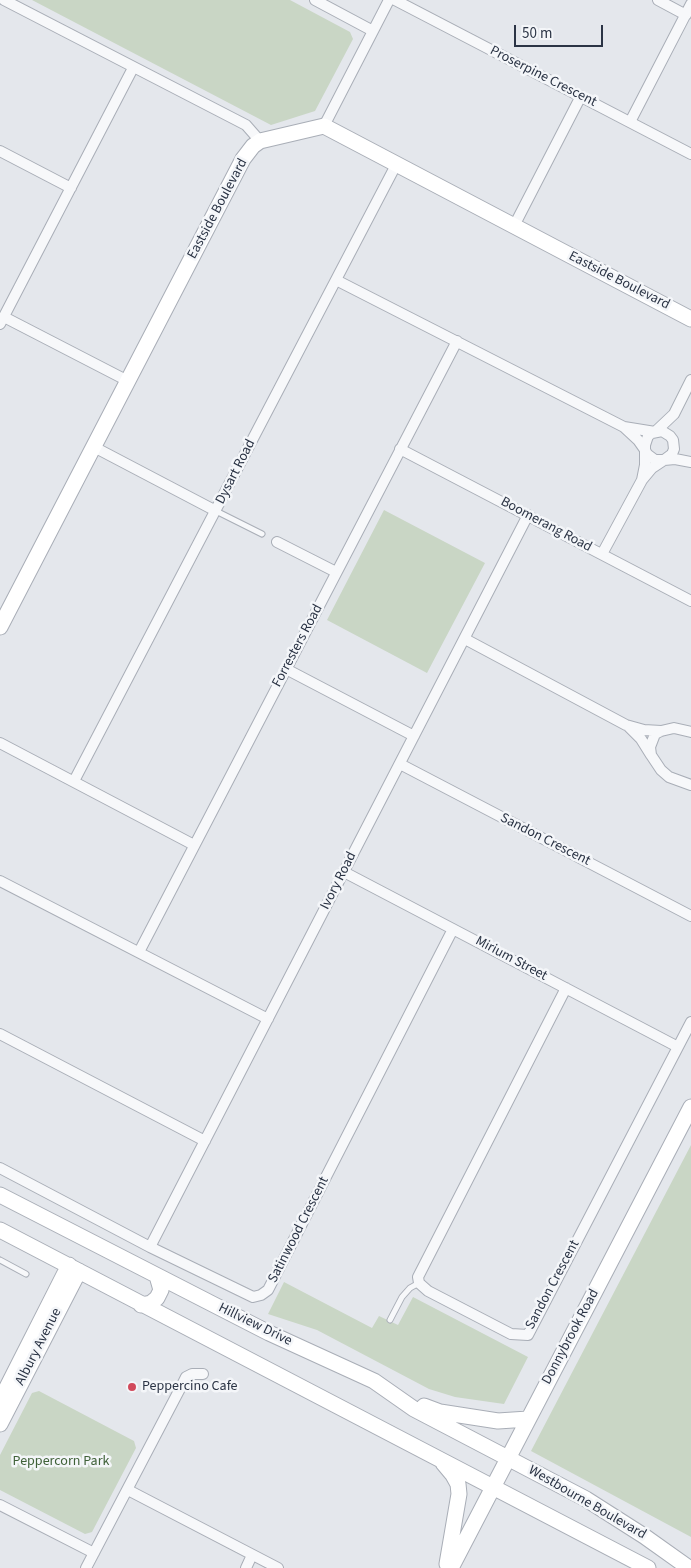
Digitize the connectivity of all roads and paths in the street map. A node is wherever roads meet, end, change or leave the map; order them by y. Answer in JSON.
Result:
{"nodes":[{"id":1,"x":4,"y":0,"type":"edge"},
{"id":2,"x":315,"y":0,"type":"edge"},
{"id":3,"x":389,"y":0,"type":"edge"},
{"id":4,"x":396,"y":0,"type":"edge"},
{"id":5,"x":658,"y":0,"type":"edge"},
{"id":6,"x":691,"y":4,"type":"edge"},
{"id":7,"x":686,"y":14,"type":"junction"},
{"id":8,"x":373,"y":31,"type":"junction"},
{"id":9,"x":133,"y":68,"type":"junction"},
{"id":10,"x":581,"y":96,"type":"junction"},
{"id":11,"x":630,"y":122,"type":"junction"},
{"id":12,"x":324,"y":126,"type":"junction"},
{"id":13,"x":260,"y":140,"type":"junction"},
{"id":14,"x":0,"y":151,"type":"edge"},
{"id":15,"x":691,"y":154,"type":"edge"},
{"id":16,"x":397,"y":163,"type":"junction"},
{"id":17,"x":71,"y":188,"type":"junction"},
{"id":18,"x":514,"y":226,"type":"junction"},
{"id":19,"x":336,"y":280,"type":"junction"},
{"id":20,"x":691,"y":319,"type":"edge"},
{"id":21,"x":2,"y":320,"type":"edge"},
{"id":22,"x":456,"y":341,"type":"junction"},
{"id":23,"x":691,"y":380,"type":"edge"},
{"id":24,"x":128,"y":381,"type":"junction"},
{"id":25,"x":674,"y":414,"type":"junction"},
{"id":26,"x":624,"y":427,"type":"junction"},
{"id":27,"x":655,"y":432,"type":"junction"},
{"id":28,"x":673,"y":441,"type":"junction"},
{"id":29,"x":94,"y":447,"type":"junction"},
{"id":30,"x":400,"y":449,"type":"junction"},
{"id":31,"x":645,"y":450,"type":"junction"},
{"id":32,"x":664,"y":460,"type":"junction"},
{"id":33,"x":691,"y":461,"type":"edge"},
{"id":34,"x":642,"y":480,"type":"junction"},
{"id":35,"x":216,"y":511,"type":"junction"},
{"id":36,"x":528,"y":516,"type":"junction"},
{"id":37,"x":262,"y":534,"type":"dead end"},
{"id":38,"x":277,"y":542,"type":"dead end"},
{"id":39,"x":602,"y":554,"type":"junction"},
{"id":40,"x":336,"y":572,"type":"junction"},
{"id":41,"x":691,"y":601,"type":"edge"},
{"id":42,"x":0,"y":627,"type":"edge"},
{"id":43,"x":465,"y":638,"type":"junction"},
{"id":44,"x":286,"y":669,"type":"junction"},
{"id":45,"x":626,"y":725,"type":"junction"},
{"id":46,"x":661,"y":731,"type":"junction"},
{"id":47,"x":691,"y":732,"type":"edge"},
{"id":48,"x":414,"y":736,"type":"junction"},
{"id":49,"x":0,"y":743,"type":"edge"},
{"id":50,"x":651,"y":755,"type":"junction"},
{"id":51,"x":400,"y":764,"type":"junction"},
{"id":52,"x":74,"y":781,"type":"junction"},
{"id":53,"x":691,"y":785,"type":"edge"},
{"id":54,"x":194,"y":844,"type":"junction"},
{"id":55,"x":344,"y":872,"type":"junction"},
{"id":56,"x":0,"y":881,"type":"edge"},
{"id":57,"x":691,"y":916,"type":"edge"},
{"id":58,"x":453,"y":929,"type":"junction"},
{"id":59,"x":139,"y":952,"type":"junction"},
{"id":60,"x":566,"y":988,"type":"junction"},
{"id":61,"x":268,"y":1019,"type":"junction"},
{"id":62,"x":691,"y":1022,"type":"edge"},
{"id":63,"x":0,"y":1034,"type":"edge"},
{"id":64,"x":678,"y":1047,"type":"junction"},
{"id":65,"x":691,"y":1107,"type":"edge"},
{"id":66,"x":205,"y":1141,"type":"junction"},
{"id":67,"x":0,"y":1168,"type":"edge"},
{"id":68,"x":0,"y":1195,"type":"edge"},
{"id":69,"x":0,"y":1230,"type":"edge"},
{"id":70,"x":150,"y":1247,"type":"junction"},
{"id":71,"x":0,"y":1260,"type":"edge"},
{"id":72,"x":74,"y":1268,"type":"junction"},
{"id":73,"x":26,"y":1274,"type":"dead end"},
{"id":74,"x":157,"y":1276,"type":"junction"},
{"id":75,"x":419,"y":1284,"type":"junction"},
{"id":76,"x":141,"y":1304,"type":"junction"},
{"id":77,"x":390,"y":1320,"type":"dead end"},
{"id":78,"x":202,"y":1374,"type":"dead end"},
{"id":79,"x":374,"y":1381,"type":"junction"},
{"id":80,"x":0,"y":1401,"type":"edge"},
{"id":81,"x":528,"y":1419,"type":"junction"},
{"id":82,"x":1,"y":1421,"type":"edge"},
{"id":83,"x":439,"y":1458,"type":"junction"},
{"id":84,"x":508,"y":1458,"type":"junction"},
{"id":85,"x":493,"y":1487,"type":"junction"},
{"id":86,"x":128,"y":1490,"type":"junction"},
{"id":87,"x":0,"y":1505,"type":"edge"},
{"id":88,"x":94,"y":1553,"type":"junction"},
{"id":89,"x":252,"y":1555,"type":"junction"},
{"id":90,"x":86,"y":1568,"type":"edge"},
{"id":91,"x":246,"y":1568,"type":"edge"},
{"id":92,"x":278,"y":1568,"type":"edge"},
{"id":93,"x":447,"y":1568,"type":"edge"},
{"id":94,"x":451,"y":1568,"type":"edge"},
{"id":95,"x":648,"y":1568,"type":"edge"},
{"id":96,"x":689,"y":1568,"type":"edge"}],
"edges":[{"from":1,"to":9,"type":"street"},
{"from":2,"to":8,"type":"street"},
{"from":3,"to":8,"type":"street"},
{"from":4,"to":10,"type":"street","name":"Proserpine Crescent"},
{"from":5,"to":7,"type":"street"},
{"from":6,"to":7,"type":"street"},
{"from":7,"to":11,"type":"street"},
{"from":8,"to":12,"type":"street"},
{"from":9,"to":13,"type":"street"},
{"from":9,"to":17,"type":"street"},
{"from":10,"to":11,"type":"street","name":"Proserpine Crescent"},
{"from":10,"to":18,"type":"street"},
{"from":11,"to":15,"type":"street","name":"Proserpine Crescent"},
{"from":12,"to":13,"type":"street"},
{"from":12,"to":16,"type":"street","name":"Eastside Boulevard"},
{"from":13,"to":24,"type":"street","name":"Eastside Boulevard"},
{"from":14,"to":17,"type":"street"},
{"from":16,"to":18,"type":"street","name":"Eastside Boulevard"},
{"from":16,"to":19,"type":"street","name":"Dysart Road"},
{"from":17,"to":21,"type":"street"},
{"from":18,"to":20,"type":"street","name":"Eastside Boulevard"},
{"from":19,"to":22,"type":"street"},
{"from":19,"to":35,"type":"street","name":"Dysart Road"},
{"from":21,"to":24,"type":"street"},
{"from":22,"to":26,"type":"street"},
{"from":22,"to":30,"type":"street","name":"Forresters Road"},
{"from":23,"to":25,"type":"street"},
{"from":24,"to":29,"type":"street","name":"Eastside Boulevard"},
{"from":25,"to":27,"type":"street"},
{"from":25,"to":28,"type":"street"},
{"from":26,"to":27,"type":"street"},
{"from":26,"to":31,"type":"street"},
{"from":27,"to":28,"type":"street"},
{"from":27,"to":31,"type":"street"},
{"from":28,"to":32,"type":"street"},
{"from":28,"to":33,"type":"street"},
{"from":29,"to":35,"type":"street"},
{"from":29,"to":42,"type":"street","name":"Eastside Boulevard"},
{"from":30,"to":36,"type":"street","name":"Boomerang Road"},
{"from":30,"to":40,"type":"street","name":"Forresters Road"},
{"from":31,"to":32,"type":"street"},
{"from":31,"to":34,"type":"street"},
{"from":32,"to":33,"type":"street"},
{"from":32,"to":34,"type":"street"},
{"from":34,"to":39,"type":"street"},
{"from":35,"to":37,"type":"lane"},
{"from":35,"to":52,"type":"street","name":"Dysart Road"},
{"from":36,"to":39,"type":"street","name":"Boomerang Road"},
{"from":36,"to":43,"type":"street","name":"Ivory Road"},
{"from":38,"to":40,"type":"street"},
{"from":39,"to":41,"type":"street","name":"Boomerang Road"},
{"from":40,"to":44,"type":"street","name":"Forresters Road"},
{"from":43,"to":45,"type":"street"},
{"from":43,"to":48,"type":"street","name":"Ivory Road"},
{"from":44,"to":48,"type":"street"},
{"from":44,"to":54,"type":"street","name":"Forresters Road"},
{"from":45,"to":46,"type":"street"},
{"from":45,"to":50,"type":"street"},
{"from":46,"to":47,"type":"street"},
{"from":46,"to":50,"type":"street"},
{"from":48,"to":51,"type":"street","name":"Ivory Road"},
{"from":49,"to":52,"type":"street"},
{"from":50,"to":53,"type":"street"},
{"from":51,"to":55,"type":"street","name":"Ivory Road"},
{"from":51,"to":57,"type":"street","name":"Sandon Crescent"},
{"from":52,"to":54,"type":"street"},
{"from":54,"to":59,"type":"street","name":"Forresters Road"},
{"from":55,"to":58,"type":"street","name":"Mirium Street"},
{"from":55,"to":61,"type":"street","name":"Ivory Road"},
{"from":56,"to":59,"type":"street"},
{"from":58,"to":60,"type":"street","name":"Mirium Street"},
{"from":58,"to":70,"type":"street","name":"Satinwood Crescent"},
{"from":59,"to":61,"type":"street"},
{"from":60,"to":64,"type":"street","name":"Mirium Street"},
{"from":60,"to":75,"type":"street"},
{"from":61,"to":66,"type":"street","name":"Ivory Road"},
{"from":62,"to":64,"type":"street","name":"Sandon Crescent"},
{"from":63,"to":66,"type":"street"},
{"from":64,"to":75,"type":"street","name":"Sandon Crescent"},
{"from":65,"to":81,"type":"street","name":"Donnybrook Road"},
{"from":66,"to":70,"type":"street","name":"Ivory Road"},
{"from":67,"to":70,"type":"street","name":"Satinwood Crescent"},
{"from":68,"to":74,"type":"street","name":"Hillview Drive"},
{"from":69,"to":72,"type":"street"},
{"from":71,"to":73,"type":"lane"},
{"from":72,"to":76,"type":"street"},
{"from":72,"to":80,"type":"street","name":"Albury Avenue"},
{"from":72,"to":82,"type":"street","name":"Albury Avenue"},
{"from":74,"to":76,"type":"street"},
{"from":74,"to":79,"type":"street","name":"Hillview Drive"},
{"from":75,"to":77,"type":"lane"},
{"from":76,"to":83,"type":"street"},
{"from":78,"to":86,"type":"street"},
{"from":79,"to":81,"type":"street"},
{"from":79,"to":84,"type":"street","name":"Hillview Drive"},
{"from":81,"to":84,"type":"street","name":"Donnybrook Road"},
{"from":83,"to":85,"type":"street"},
{"from":83,"to":93,"type":"street"},
{"from":84,"to":85,"type":"street","name":"Donnybrook Road"},
{"from":84,"to":96,"type":"street","name":"Westbourne Boulevard"},
{"from":85,"to":94,"type":"street","name":"Donnybrook Road"},
{"from":85,"to":95,"type":"street","name":"Westbourne Boulevard"},
{"from":86,"to":88,"type":"street"},
{"from":86,"to":89,"type":"street"},
{"from":87,"to":88,"type":"street"},
{"from":88,"to":90,"type":"street"},
{"from":89,"to":91,"type":"street"},
{"from":89,"to":92,"type":"street"}]}
